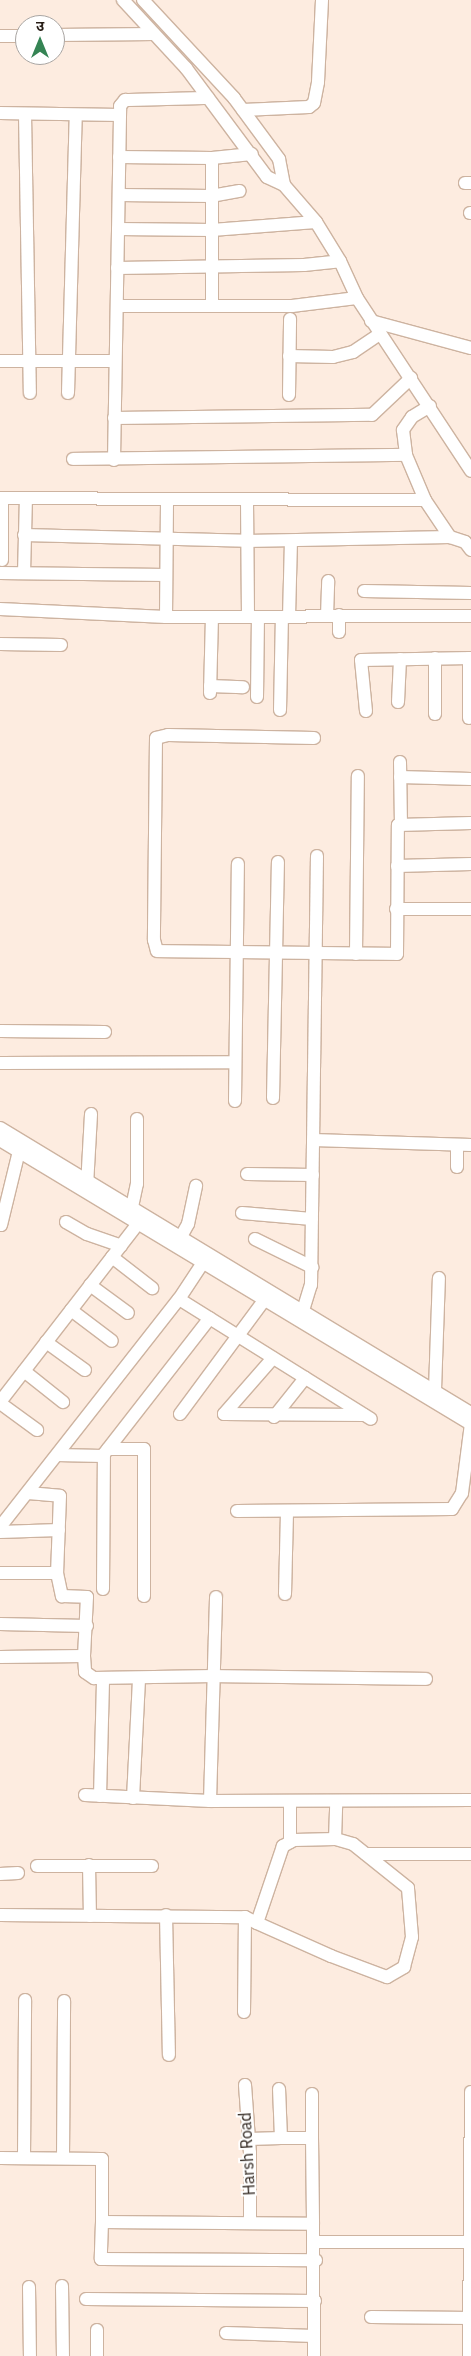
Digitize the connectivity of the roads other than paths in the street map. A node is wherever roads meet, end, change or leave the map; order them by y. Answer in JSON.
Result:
{"nodes":[{"id":1,"x":123,"y":0,"type":"edge"},
{"id":2,"x":143,"y":0,"type":"edge"},
{"id":3,"x":322,"y":0,"type":"edge"},
{"id":4,"x":154,"y":34,"type":"junction"},
{"id":5,"x":65,"y":35,"type":"edge"},
{"id":6,"x":0,"y":36,"type":"edge"},
{"id":7,"x":15,"y":36,"type":"edge"},
{"id":8,"x":208,"y":98,"type":"junction"},
{"id":9,"x":244,"y":110,"type":"junction"},
{"id":10,"x":0,"y":113,"type":"edge"},
{"id":11,"x":25,"y":114,"type":"junction"},
{"id":12,"x":76,"y":115,"type":"junction"},
{"id":13,"x":120,"y":115,"type":"junction"},
{"id":14,"x":252,"y":154,"type":"junction"},
{"id":15,"x":119,"y":157,"type":"junction"},
{"id":16,"x":212,"y":158,"type":"junction"},
{"id":17,"x":284,"y":185,"type":"junction"},
{"id":18,"x":240,"y":191,"type":"dead end"},
{"id":19,"x":118,"y":196,"type":"junction"},
{"id":20,"x":211,"y":196,"type":"junction"},
{"id":21,"x":316,"y":222,"type":"junction"},
{"id":22,"x":118,"y":228,"type":"junction"},
{"id":23,"x":212,"y":230,"type":"junction"},
{"id":24,"x":340,"y":261,"type":"junction"},
{"id":25,"x":212,"y":267,"type":"junction"},
{"id":26,"x":118,"y":268,"type":"junction"},
{"id":27,"x":357,"y":298,"type":"junction"},
{"id":28,"x":116,"y":306,"type":"junction"},
{"id":29,"x":212,"y":306,"type":"junction"},
{"id":30,"x":290,"y":319,"type":"dead end"},
{"id":31,"x":371,"y":321,"type":"junction"},
{"id":32,"x":380,"y":334,"type":"junction"},
{"id":33,"x":471,"y":348,"type":"edge"},
{"id":34,"x":289,"y":356,"type":"junction"},
{"id":35,"x":68,"y":360,"type":"junction"},
{"id":36,"x":0,"y":361,"type":"edge"},
{"id":37,"x":32,"y":361,"type":"junction"},
{"id":38,"x":116,"y":361,"type":"junction"},
{"id":39,"x":411,"y":378,"type":"junction"},
{"id":40,"x":30,"y":393,"type":"dead end"},
{"id":41,"x":68,"y":393,"type":"dead end"},
{"id":42,"x":289,"y":395,"type":"dead end"},
{"id":43,"x":430,"y":406,"type":"junction"},
{"id":44,"x":114,"y":418,"type":"junction"},
{"id":45,"x":406,"y":455,"type":"junction"},
{"id":46,"x":73,"y":458,"type":"dead end"},
{"id":47,"x":114,"y":460,"type":"junction"},
{"id":48,"x":471,"y":471,"type":"edge"},
{"id":49,"x":1,"y":498,"type":"edge"},
{"id":50,"x":26,"y":498,"type":"junction"},
{"id":51,"x":425,"y":500,"type":"junction"},
{"id":52,"x":167,"y":501,"type":"junction"},
{"id":53,"x":248,"y":501,"type":"junction"},
{"id":54,"x":24,"y":535,"type":"junction"},
{"id":55,"x":450,"y":536,"type":"junction"},
{"id":56,"x":166,"y":540,"type":"junction"},
{"id":57,"x":246,"y":541,"type":"junction"},
{"id":58,"x":291,"y":541,"type":"junction"},
{"id":59,"x":471,"y":550,"type":"edge"},
{"id":60,"x":1,"y":566,"type":"edge"},
{"id":61,"x":24,"y":574,"type":"junction"},
{"id":62,"x":166,"y":574,"type":"junction"},
{"id":63,"x":328,"y":581,"type":"dead end"},
{"id":64,"x":364,"y":591,"type":"dead end"},
{"id":65,"x":471,"y":593,"type":"edge"},
{"id":66,"x":0,"y":609,"type":"edge"},
{"id":67,"x":333,"y":615,"type":"junction"},
{"id":68,"x":471,"y":616,"type":"edge"},
{"id":69,"x":166,"y":617,"type":"junction"},
{"id":70,"x":212,"y":617,"type":"junction"},
{"id":71,"x":253,"y":617,"type":"junction"},
{"id":72,"x":286,"y":617,"type":"junction"},
{"id":73,"x":339,"y":632,"type":"dead end"},
{"id":74,"x":0,"y":644,"type":"edge"},
{"id":75,"x":60,"y":645,"type":"dead end"},
{"id":76,"x":435,"y":658,"type":"junction"},
{"id":77,"x":470,"y":658,"type":"edge"},
{"id":78,"x":400,"y":659,"type":"junction"},
{"id":79,"x":243,"y":687,"type":"dead end"},
{"id":80,"x":256,"y":697,"type":"dead end"},
{"id":81,"x":398,"y":702,"type":"dead end"},
{"id":82,"x":280,"y":710,"type":"dead end"},
{"id":83,"x":366,"y":711,"type":"dead end"},
{"id":84,"x":435,"y":714,"type":"dead end"},
{"id":85,"x":469,"y":718,"type":"dead end"},
{"id":86,"x":314,"y":738,"type":"dead end"},
{"id":87,"x":400,"y":762,"type":"dead end"},
{"id":88,"x":358,"y":776,"type":"dead end"},
{"id":89,"x":400,"y":777,"type":"junction"},
{"id":90,"x":471,"y":779,"type":"edge"},
{"id":91,"x":401,"y":822,"type":"junction"},
{"id":92,"x":471,"y":823,"type":"edge"},
{"id":93,"x":317,"y":856,"type":"dead end"},
{"id":94,"x":278,"y":862,"type":"dead end"},
{"id":95,"x":238,"y":864,"type":"dead end"},
{"id":96,"x":471,"y":864,"type":"edge"},
{"id":97,"x":397,"y":866,"type":"junction"},
{"id":98,"x":396,"y":909,"type":"junction"},
{"id":99,"x":471,"y":909,"type":"edge"},
{"id":100,"x":236,"y":953,"type":"junction"},
{"id":101,"x":276,"y":953,"type":"junction"},
{"id":102,"x":316,"y":953,"type":"junction"},
{"id":103,"x":356,"y":954,"type":"junction"},
{"id":104,"x":0,"y":1031,"type":"edge"},
{"id":105,"x":105,"y":1032,"type":"dead end"},
{"id":106,"x":0,"y":1062,"type":"edge"},
{"id":107,"x":235,"y":1062,"type":"junction"},
{"id":108,"x":273,"y":1098,"type":"dead end"},
{"id":109,"x":235,"y":1101,"type":"dead end"},
{"id":110,"x":91,"y":1114,"type":"dead end"},
{"id":111,"x":137,"y":1118,"type":"dead end"},
{"id":112,"x":0,"y":1128,"type":"edge"},
{"id":113,"x":0,"y":1140,"type":"edge"},
{"id":114,"x":313,"y":1140,"type":"junction"},
{"id":115,"x":457,"y":1145,"type":"junction"},
{"id":116,"x":471,"y":1145,"type":"edge"},
{"id":117,"x":24,"y":1150,"type":"junction"},
{"id":118,"x":457,"y":1167,"type":"dead end"},
{"id":119,"x":247,"y":1174,"type":"dead end"},
{"id":120,"x":313,"y":1175,"type":"junction"},
{"id":121,"x":87,"y":1186,"type":"junction"},
{"id":122,"x":196,"y":1186,"type":"dead end"},
{"id":123,"x":132,"y":1206,"type":"junction"},
{"id":124,"x":242,"y":1213,"type":"dead end"},
{"id":125,"x":142,"y":1218,"type":"junction"},
{"id":126,"x":312,"y":1218,"type":"junction"},
{"id":127,"x":66,"y":1222,"type":"dead end"},
{"id":128,"x":1,"y":1225,"type":"edge"},
{"id":129,"x":255,"y":1239,"type":"dead end"},
{"id":130,"x":179,"y":1240,"type":"junction"},
{"id":131,"x":121,"y":1246,"type":"junction"},
{"id":132,"x":112,"y":1257,"type":"junction"},
{"id":133,"x":207,"y":1257,"type":"junction"},
{"id":134,"x":312,"y":1267,"type":"junction"},
{"id":135,"x":439,"y":1278,"type":"dead end"},
{"id":136,"x":90,"y":1285,"type":"junction"},
{"id":137,"x":152,"y":1288,"type":"dead end"},
{"id":138,"x":179,"y":1299,"type":"junction"},
{"id":139,"x":265,"y":1299,"type":"junction"},
{"id":140,"x":71,"y":1310,"type":"junction"},
{"id":141,"x":128,"y":1313,"type":"dead end"},
{"id":142,"x":302,"y":1315,"type":"junction"},
{"id":143,"x":210,"y":1318,"type":"junction"},
{"id":144,"x":237,"y":1335,"type":"junction"},
{"id":145,"x":112,"y":1341,"type":"dead end"},
{"id":146,"x":46,"y":1342,"type":"junction"},
{"id":147,"x":273,"y":1358,"type":"junction"},
{"id":148,"x":85,"y":1370,"type":"dead end"},
{"id":149,"x":24,"y":1371,"type":"junction"},
{"id":150,"x":305,"y":1378,"type":"junction"},
{"id":151,"x":429,"y":1391,"type":"junction"},
{"id":152,"x":0,"y":1402,"type":"edge"},
{"id":153,"x":63,"y":1402,"type":"dead end"},
{"id":154,"x":471,"y":1413,"type":"edge"},
{"id":155,"x":180,"y":1414,"type":"dead end"},
{"id":156,"x":274,"y":1416,"type":"junction"},
{"id":157,"x":471,"y":1424,"type":"edge"},
{"id":158,"x":37,"y":1430,"type":"dead end"},
{"id":159,"x":106,"y":1453,"type":"junction"},
{"id":160,"x":57,"y":1455,"type":"junction"},
{"id":161,"x":28,"y":1493,"type":"junction"},
{"id":162,"x":237,"y":1511,"type":"dead end"},
{"id":163,"x":287,"y":1511,"type":"junction"},
{"id":164,"x":0,"y":1527,"type":"edge"},
{"id":165,"x":59,"y":1530,"type":"junction"},
{"id":166,"x":0,"y":1532,"type":"edge"},
{"id":167,"x":0,"y":1573,"type":"edge"},
{"id":168,"x":57,"y":1573,"type":"junction"},
{"id":169,"x":103,"y":1589,"type":"dead end"},
{"id":170,"x":285,"y":1594,"type":"dead end"},
{"id":171,"x":144,"y":1596,"type":"dead end"},
{"id":172,"x":216,"y":1597,"type":"dead end"},
{"id":173,"x":0,"y":1624,"type":"edge"},
{"id":174,"x":87,"y":1626,"type":"junction"},
{"id":175,"x":84,"y":1656,"type":"junction"},
{"id":176,"x":0,"y":1657,"type":"edge"},
{"id":177,"x":214,"y":1676,"type":"junction"},
{"id":178,"x":102,"y":1678,"type":"junction"},
{"id":179,"x":139,"y":1678,"type":"junction"},
{"id":180,"x":426,"y":1679,"type":"dead end"},
{"id":181,"x":84,"y":1795,"type":"dead end"},
{"id":182,"x":100,"y":1796,"type":"junction"},
{"id":183,"x":133,"y":1798,"type":"junction"},
{"id":184,"x":336,"y":1800,"type":"junction"},
{"id":185,"x":471,"y":1800,"type":"edge"},
{"id":186,"x":210,"y":1801,"type":"junction"},
{"id":187,"x":290,"y":1801,"type":"junction"},
{"id":188,"x":335,"y":1839,"type":"junction"},
{"id":189,"x":290,"y":1842,"type":"junction"},
{"id":190,"x":366,"y":1854,"type":"junction"},
{"id":191,"x":471,"y":1854,"type":"edge"},
{"id":192,"x":89,"y":1865,"type":"junction"},
{"id":193,"x":37,"y":1866,"type":"dead end"},
{"id":194,"x":152,"y":1866,"type":"dead end"},
{"id":195,"x":18,"y":1873,"type":"dead end"},
{"id":196,"x":0,"y":1874,"type":"edge"},
{"id":197,"x":0,"y":1915,"type":"edge"},
{"id":198,"x":166,"y":1915,"type":"junction"},
{"id":199,"x":90,"y":1916,"type":"junction"},
{"id":200,"x":251,"y":1920,"type":"junction"},
{"id":201,"x":25,"y":2000,"type":"dead end"},
{"id":202,"x":64,"y":2001,"type":"dead end"},
{"id":203,"x":244,"y":2012,"type":"dead end"},
{"id":204,"x":169,"y":2055,"type":"dead end"},
{"id":205,"x":244,"y":2086,"type":"dead end"},
{"id":206,"x":279,"y":2089,"type":"dead end"},
{"id":207,"x":471,"y":2092,"type":"edge"},
{"id":208,"x":312,"y":2094,"type":"dead end"},
{"id":209,"x":471,"y":2133,"type":"edge"},
{"id":210,"x":281,"y":2138,"type":"junction"},
{"id":211,"x":312,"y":2138,"type":"junction"},
{"id":212,"x":249,"y":2139,"type":"junction"},
{"id":213,"x":0,"y":2158,"type":"edge"},
{"id":214,"x":24,"y":2158,"type":"junction"},
{"id":215,"x":63,"y":2158,"type":"junction"},
{"id":216,"x":470,"y":2182,"type":"edge"},
{"id":217,"x":470,"y":2220,"type":"edge"},
{"id":218,"x":102,"y":2222,"type":"junction"},
{"id":219,"x":250,"y":2223,"type":"junction"},
{"id":220,"x":313,"y":2224,"type":"junction"},
{"id":221,"x":316,"y":2242,"type":"junction"},
{"id":222,"x":469,"y":2242,"type":"junction"},
{"id":223,"x":316,"y":2260,"type":"junction"},
{"id":224,"x":470,"y":2274,"type":"edge"},
{"id":225,"x":62,"y":2286,"type":"dead end"},
{"id":226,"x":29,"y":2287,"type":"dead end"},
{"id":227,"x":86,"y":2299,"type":"dead end"},
{"id":228,"x":314,"y":2301,"type":"junction"},
{"id":229,"x":370,"y":2317,"type":"dead end"},
{"id":230,"x":470,"y":2318,"type":"edge"},
{"id":231,"x":97,"y":2330,"type":"dead end"},
{"id":232,"x":226,"y":2333,"type":"dead end"},
{"id":233,"x":314,"y":2336,"type":"junction"},
{"id":234,"x":469,"y":2355,"type":"edge"},
{"id":235,"x":30,"y":2356,"type":"edge"},
{"id":236,"x":63,"y":2356,"type":"edge"},
{"id":237,"x":97,"y":2356,"type":"edge"},
{"id":238,"x":314,"y":2356,"type":"edge"}],
"edges":[{"from":1,"to":4,"type":"street"},
{"from":2,"to":9,"type":"street"},
{"from":3,"to":9,"type":"street"},
{"from":4,"to":5,"type":"street"},
{"from":4,"to":8,"type":"street"},
{"from":6,"to":7,"type":"street"},
{"from":8,"to":13,"type":"street"},
{"from":8,"to":14,"type":"street"},
{"from":9,"to":17,"type":"street"},
{"from":10,"to":11,"type":"street"},
{"from":11,"to":12,"type":"street"},
{"from":11,"to":37,"type":"street"},
{"from":12,"to":13,"type":"street"},
{"from":12,"to":35,"type":"street"},
{"from":13,"to":15,"type":"street"},
{"from":14,"to":16,"type":"street"},
{"from":14,"to":17,"type":"street"},
{"from":15,"to":16,"type":"street"},
{"from":15,"to":19,"type":"street"},
{"from":16,"to":20,"type":"street"},
{"from":17,"to":21,"type":"street"},
{"from":18,"to":20,"type":"street"},
{"from":19,"to":20,"type":"street"},
{"from":19,"to":22,"type":"street"},
{"from":20,"to":23,"type":"street"},
{"from":21,"to":23,"type":"street"},
{"from":21,"to":24,"type":"street"},
{"from":22,"to":23,"type":"street"},
{"from":22,"to":26,"type":"street"},
{"from":23,"to":25,"type":"street"},
{"from":24,"to":25,"type":"street"},
{"from":24,"to":27,"type":"street"},
{"from":25,"to":26,"type":"street"},
{"from":25,"to":29,"type":"street"},
{"from":26,"to":28,"type":"street"},
{"from":27,"to":29,"type":"street"},
{"from":27,"to":31,"type":"street"},
{"from":28,"to":29,"type":"street"},
{"from":28,"to":38,"type":"street"},
{"from":30,"to":34,"type":"street"},
{"from":31,"to":32,"type":"street"},
{"from":31,"to":33,"type":"street"},
{"from":32,"to":34,"type":"street"},
{"from":32,"to":39,"type":"street"},
{"from":34,"to":42,"type":"street"},
{"from":35,"to":37,"type":"street"},
{"from":35,"to":38,"type":"street"},
{"from":35,"to":41,"type":"street"},
{"from":36,"to":37,"type":"street"},
{"from":37,"to":40,"type":"street"},
{"from":38,"to":44,"type":"street"},
{"from":39,"to":43,"type":"street"},
{"from":39,"to":44,"type":"street"},
{"from":43,"to":45,"type":"street"},
{"from":43,"to":48,"type":"street"},
{"from":44,"to":47,"type":"street"},
{"from":45,"to":47,"type":"street"},
{"from":45,"to":51,"type":"street"},
{"from":46,"to":47,"type":"street"},
{"from":49,"to":50,"type":"street"},
{"from":49,"to":60,"type":"street"},
{"from":50,"to":52,"type":"street"},
{"from":50,"to":54,"type":"street"},
{"from":51,"to":53,"type":"street"},
{"from":51,"to":55,"type":"street"},
{"from":52,"to":53,"type":"street"},
{"from":52,"to":56,"type":"street"},
{"from":53,"to":57,"type":"street"},
{"from":54,"to":56,"type":"street"},
{"from":54,"to":61,"type":"street"},
{"from":55,"to":58,"type":"street"},
{"from":55,"to":59,"type":"street"},
{"from":56,"to":57,"type":"street"},
{"from":56,"to":62,"type":"street"},
{"from":57,"to":58,"type":"street"},
{"from":57,"to":71,"type":"street"},
{"from":58,"to":72,"type":"street"},
{"from":60,"to":61,"type":"street"},
{"from":61,"to":62,"type":"street"},
{"from":62,"to":69,"type":"street"},
{"from":63,"to":67,"type":"street"},
{"from":64,"to":65,"type":"street"},
{"from":66,"to":69,"type":"street"},
{"from":67,"to":68,"type":"street"},
{"from":67,"to":72,"type":"street"},
{"from":67,"to":73,"type":"street"},
{"from":69,"to":70,"type":"street"},
{"from":70,"to":71,"type":"street"},
{"from":70,"to":79,"type":"street"},
{"from":71,"to":72,"type":"street"},
{"from":71,"to":80,"type":"street"},
{"from":72,"to":82,"type":"street"},
{"from":74,"to":75,"type":"street"},
{"from":76,"to":77,"type":"street"},
{"from":76,"to":78,"type":"street"},
{"from":76,"to":84,"type":"street"},
{"from":77,"to":85,"type":"street"},
{"from":78,"to":81,"type":"street"},
{"from":78,"to":83,"type":"street"},
{"from":86,"to":100,"type":"street"},
{"from":87,"to":89,"type":"street"},
{"from":88,"to":103,"type":"street"},
{"from":89,"to":90,"type":"street"},
{"from":89,"to":91,"type":"street"},
{"from":91,"to":92,"type":"street"},
{"from":91,"to":97,"type":"street"},
{"from":93,"to":102,"type":"street"},
{"from":94,"to":101,"type":"street"},
{"from":95,"to":100,"type":"street"},
{"from":96,"to":97,"type":"street"},
{"from":97,"to":98,"type":"street"},
{"from":98,"to":99,"type":"street"},
{"from":98,"to":103,"type":"street"},
{"from":100,"to":101,"type":"street"},
{"from":100,"to":107,"type":"street"},
{"from":101,"to":102,"type":"street"},
{"from":101,"to":108,"type":"street"},
{"from":102,"to":103,"type":"street"},
{"from":102,"to":114,"type":"street"},
{"from":104,"to":105,"type":"street"},
{"from":106,"to":107,"type":"street"},
{"from":107,"to":109,"type":"street"},
{"from":110,"to":121,"type":"street"},
{"from":111,"to":123,"type":"street"},
{"from":112,"to":117,"type":"street"},
{"from":113,"to":117,"type":"street"},
{"from":114,"to":115,"type":"street"},
{"from":114,"to":120,"type":"street"},
{"from":115,"to":116,"type":"street"},
{"from":115,"to":118,"type":"street"},
{"from":117,"to":121,"type":"street"},
{"from":117,"to":128,"type":"street"},
{"from":119,"to":120,"type":"street"},
{"from":120,"to":126,"type":"street"},
{"from":121,"to":123,"type":"street"},
{"from":121,"to":125,"type":"street"},
{"from":122,"to":130,"type":"street"},
{"from":123,"to":125,"type":"street"},
{"from":124,"to":126,"type":"street"},
{"from":125,"to":130,"type":"street"},
{"from":125,"to":131,"type":"street"},
{"from":126,"to":134,"type":"street"},
{"from":127,"to":131,"type":"street"},
{"from":129,"to":134,"type":"street"},
{"from":130,"to":133,"type":"street"},
{"from":131,"to":132,"type":"street"},
{"from":132,"to":136,"type":"street"},
{"from":132,"to":137,"type":"street"},
{"from":133,"to":138,"type":"street"},
{"from":133,"to":139,"type":"street"},
{"from":133,"to":142,"type":"street"},
{"from":134,"to":142,"type":"street"},
{"from":135,"to":151,"type":"street"},
{"from":136,"to":140,"type":"street"},
{"from":136,"to":141,"type":"street"},
{"from":138,"to":143,"type":"street"},
{"from":138,"to":160,"type":"street"},
{"from":139,"to":142,"type":"street"},
{"from":139,"to":144,"type":"street"},
{"from":140,"to":145,"type":"street"},
{"from":140,"to":146,"type":"street"},
{"from":142,"to":151,"type":"street"},
{"from":143,"to":144,"type":"street"},
{"from":143,"to":159,"type":"street"},
{"from":144,"to":147,"type":"street"},
{"from":144,"to":155,"type":"street"},
{"from":146,"to":148,"type":"street"},
{"from":146,"to":149,"type":"street"},
{"from":147,"to":150,"type":"street"},
{"from":147,"to":156,"type":"street"},
{"from":149,"to":152,"type":"street"},
{"from":149,"to":153,"type":"street"},
{"from":150,"to":156,"type":"street"},
{"from":150,"to":156,"type":"street"},
{"from":151,"to":154,"type":"street"},
{"from":151,"to":157,"type":"street"},
{"from":152,"to":158,"type":"street"},
{"from":157,"to":163,"type":"street"},
{"from":159,"to":160,"type":"street"},
{"from":159,"to":169,"type":"street"},
{"from":159,"to":171,"type":"street"},
{"from":160,"to":161,"type":"street"},
{"from":161,"to":164,"type":"street"},
{"from":161,"to":165,"type":"street"},
{"from":162,"to":163,"type":"street"},
{"from":163,"to":170,"type":"street"},
{"from":165,"to":166,"type":"street"},
{"from":165,"to":168,"type":"street"},
{"from":167,"to":168,"type":"street"},
{"from":168,"to":174,"type":"street"},
{"from":172,"to":177,"type":"street"},
{"from":173,"to":174,"type":"street"},
{"from":174,"to":175,"type":"street"},
{"from":175,"to":176,"type":"street"},
{"from":175,"to":178,"type":"street"},
{"from":177,"to":179,"type":"street"},
{"from":177,"to":180,"type":"street"},
{"from":177,"to":186,"type":"street"},
{"from":178,"to":179,"type":"street"},
{"from":178,"to":182,"type":"street"},
{"from":179,"to":183,"type":"street"},
{"from":181,"to":182,"type":"street"},
{"from":182,"to":183,"type":"street"},
{"from":183,"to":186,"type":"street"},
{"from":184,"to":185,"type":"street"},
{"from":184,"to":187,"type":"street"},
{"from":184,"to":188,"type":"street"},
{"from":186,"to":187,"type":"street"},
{"from":187,"to":189,"type":"street"},
{"from":188,"to":189,"type":"street"},
{"from":188,"to":190,"type":"street"},
{"from":189,"to":200,"type":"street"},
{"from":190,"to":191,"type":"street"},
{"from":190,"to":200,"type":"street"},
{"from":192,"to":193,"type":"street"},
{"from":192,"to":194,"type":"street"},
{"from":192,"to":199,"type":"street"},
{"from":195,"to":196,"type":"street"},
{"from":197,"to":199,"type":"street"},
{"from":198,"to":199,"type":"street"},
{"from":198,"to":200,"type":"street"},
{"from":198,"to":204,"type":"street"},
{"from":200,"to":203,"type":"street"},
{"from":201,"to":214,"type":"street"},
{"from":202,"to":215,"type":"street"},
{"from":205,"to":212,"type":"street","name":"Harsh Road"},
{"from":206,"to":210,"type":"street"},
{"from":207,"to":209,"type":"street"},
{"from":208,"to":211,"type":"street"},
{"from":209,"to":216,"type":"street"},
{"from":210,"to":211,"type":"street"},
{"from":210,"to":212,"type":"street"},
{"from":211,"to":220,"type":"street"},
{"from":212,"to":219,"type":"street","name":"Harsh Road"},
{"from":213,"to":214,"type":"street"},
{"from":214,"to":215,"type":"street"},
{"from":215,"to":218,"type":"street"},
{"from":216,"to":217,"type":"street"},
{"from":217,"to":222,"type":"street"},
{"from":218,"to":219,"type":"street"},
{"from":218,"to":223,"type":"street"},
{"from":219,"to":220,"type":"street"},
{"from":220,"to":221,"type":"street"},
{"from":221,"to":222,"type":"street"},
{"from":221,"to":223,"type":"street"},
{"from":222,"to":224,"type":"street"},
{"from":223,"to":228,"type":"street"},
{"from":224,"to":230,"type":"street"},
{"from":225,"to":236,"type":"street"},
{"from":226,"to":235,"type":"street"},
{"from":227,"to":228,"type":"street"},
{"from":228,"to":233,"type":"street"},
{"from":229,"to":230,"type":"street"},
{"from":230,"to":234,"type":"street"},
{"from":231,"to":237,"type":"street"},
{"from":232,"to":233,"type":"street"},
{"from":233,"to":238,"type":"street"}]}
